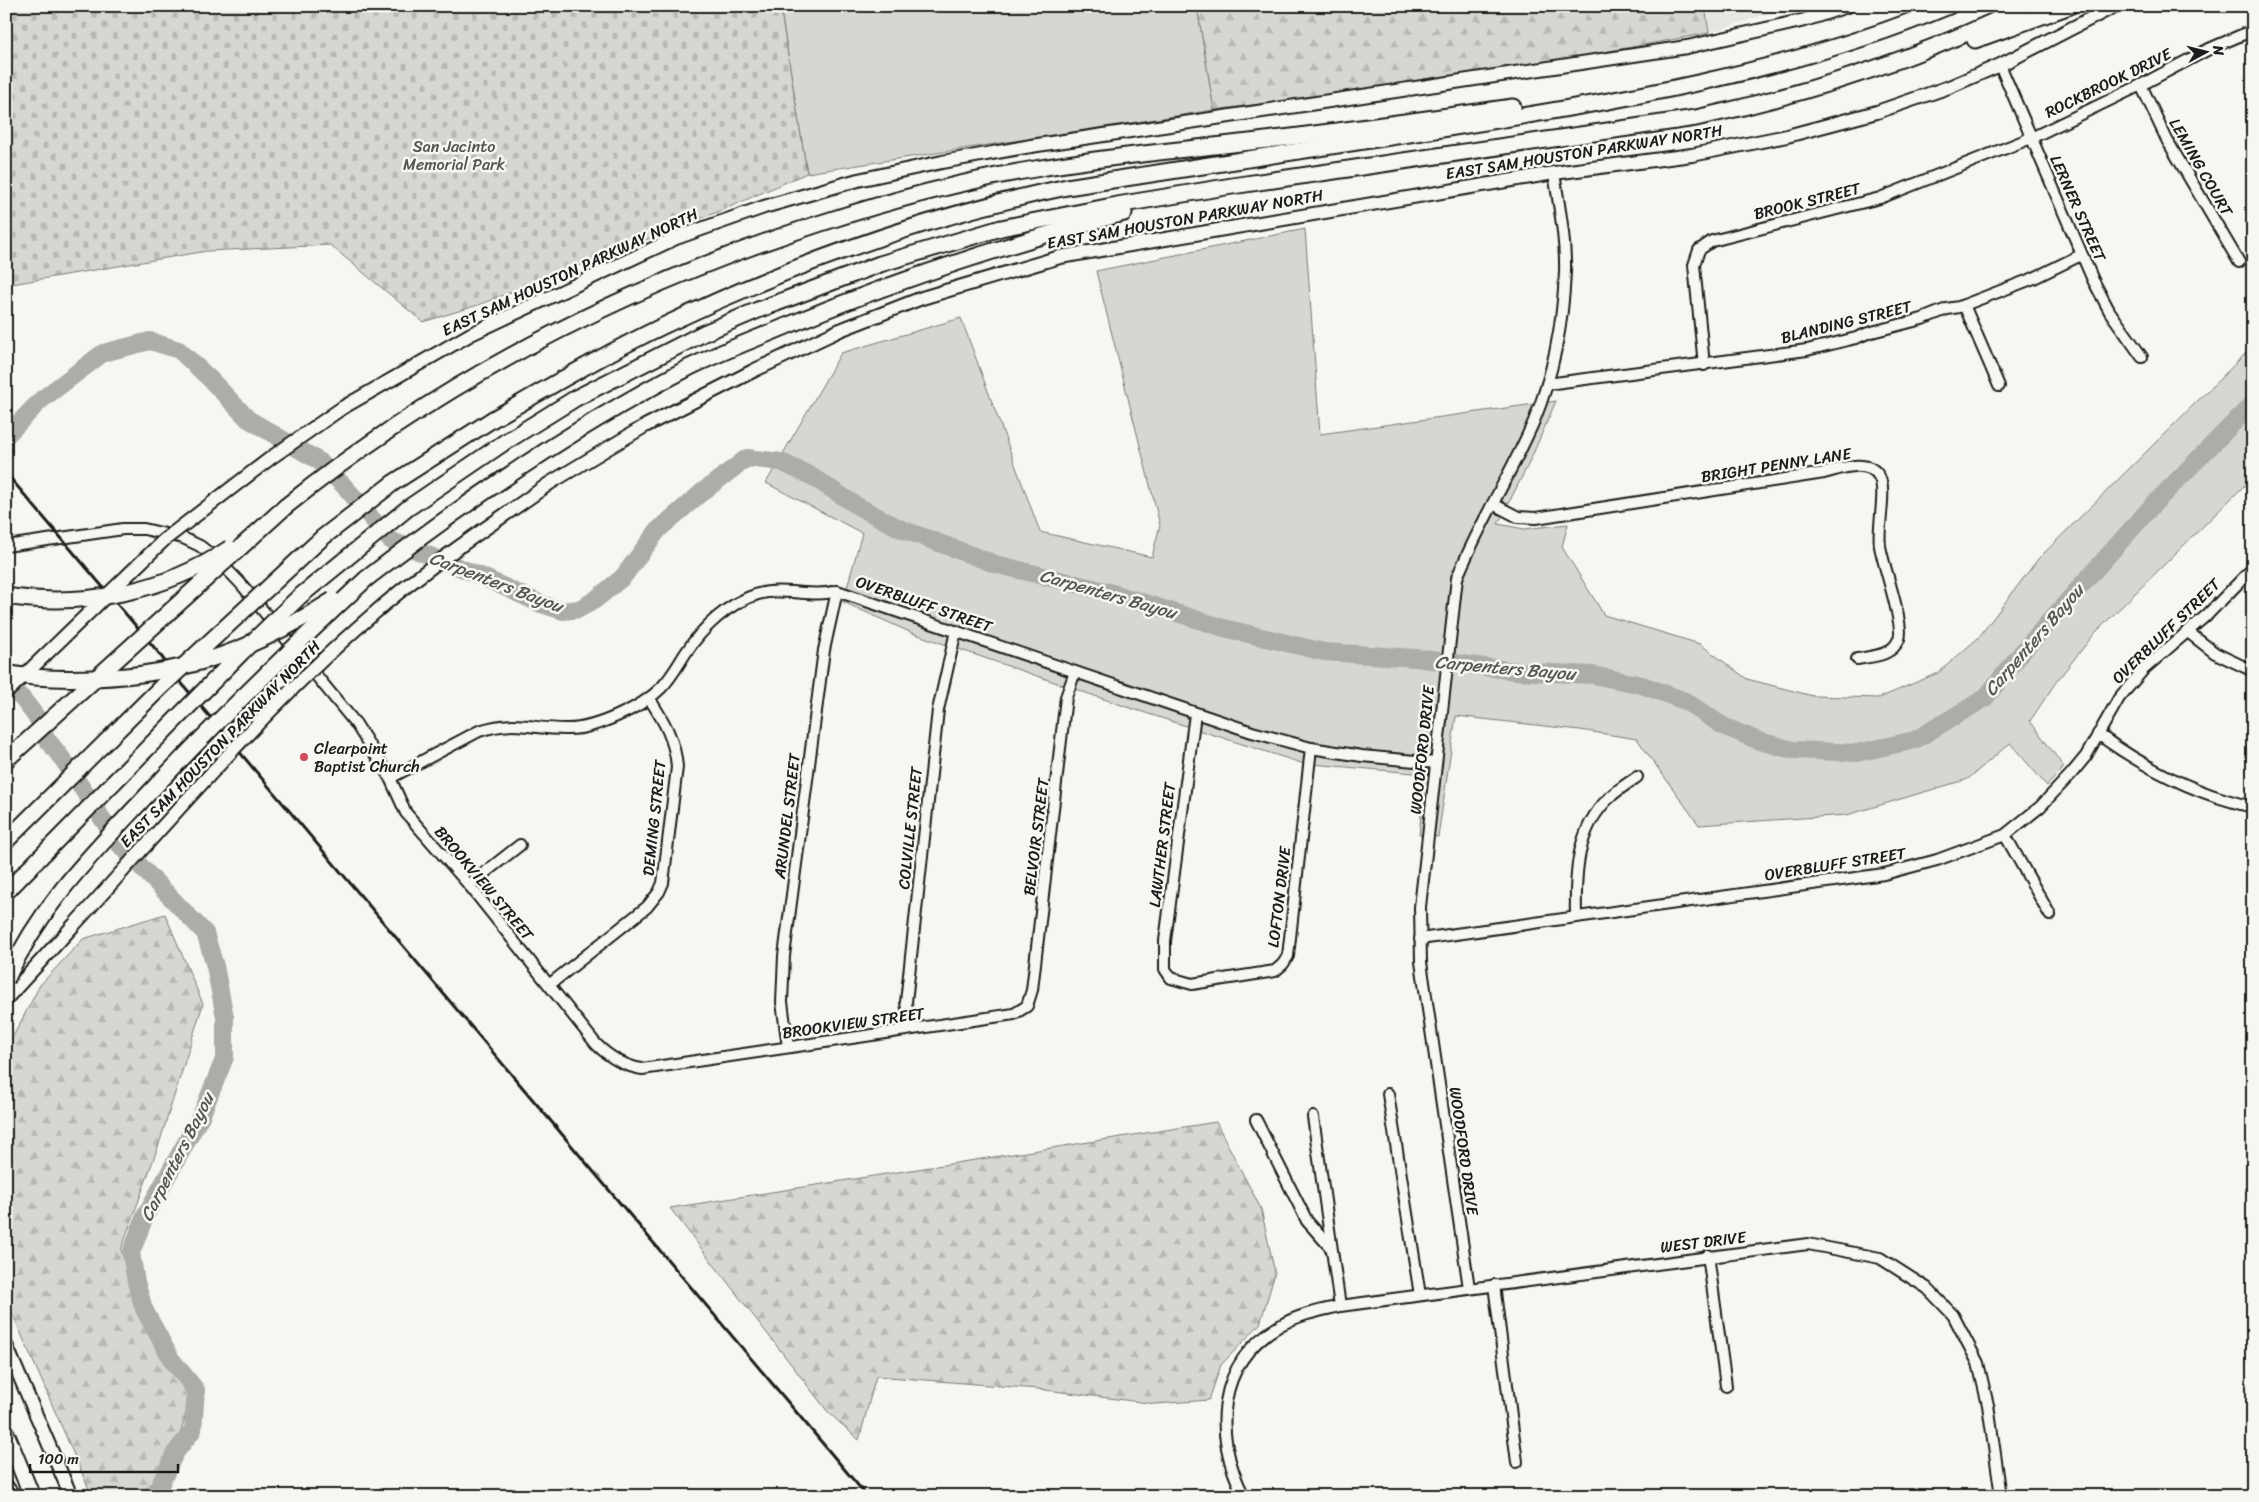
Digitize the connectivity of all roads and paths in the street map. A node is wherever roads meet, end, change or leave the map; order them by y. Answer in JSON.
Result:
{"nodes":[{"id":1,"x":1847,"y":6,"type":"edge"},
{"id":2,"x":1949,"y":6,"type":"edge"},
{"id":3,"x":2026,"y":6,"type":"edge"},
{"id":4,"x":2070,"y":6,"type":"edge"},
{"id":5,"x":2115,"y":6,"type":"edge"},
{"id":6,"x":2253,"y":30,"type":"edge"},
{"id":7,"x":2000,"y":65,"type":"junction"},
{"id":8,"x":1869,"y":72,"type":"junction"},
{"id":9,"x":1708,"y":81,"type":"junction"},
{"id":10,"x":2141,"y":85,"type":"junction"},
{"id":11,"x":2030,"y":138,"type":"junction"},
{"id":12,"x":1554,"y":174,"type":"junction"},
{"id":13,"x":1232,"y":186,"type":"junction"},
{"id":14,"x":2081,"y":255,"type":"junction"},
{"id":15,"x":2239,"y":262,"type":"dead end"},
{"id":16,"x":1964,"y":305,"type":"junction"},
{"id":17,"x":2142,"y":357,"type":"dead end"},
{"id":18,"x":1704,"y":365,"type":"junction"},
{"id":19,"x":1547,"y":384,"type":"junction"},
{"id":20,"x":1999,"y":386,"type":"dead end"},
{"id":21,"x":1493,"y":504,"type":"junction"},
{"id":22,"x":285,"y":507,"type":"junction"},
{"id":23,"x":6,"y":546,"type":"edge"},
{"id":24,"x":2253,"y":568,"type":"edge"},
{"id":25,"x":366,"y":579,"type":"junction"},
{"id":26,"x":837,"y":590,"type":"junction"},
{"id":27,"x":6,"y":596,"type":"edge"},
{"id":28,"x":956,"y":631,"type":"junction"},
{"id":29,"x":2188,"y":632,"type":"junction"},
{"id":30,"x":1857,"y":659,"type":"dead end"},
{"id":31,"x":2253,"y":671,"type":"edge"},
{"id":32,"x":1075,"y":672,"type":"junction"},
{"id":33,"x":6,"y":673,"type":"edge"},
{"id":34,"x":6,"y":693,"type":"edge"},
{"id":35,"x":650,"y":698,"type":"junction"},
{"id":36,"x":1195,"y":714,"type":"junction"},
{"id":37,"x":2098,"y":734,"type":"junction"},
{"id":38,"x":1311,"y":748,"type":"junction"},
{"id":39,"x":6,"y":760,"type":"edge"},
{"id":40,"x":1436,"y":763,"type":"junction"},
{"id":41,"x":1637,"y":777,"type":"dead end"},
{"id":42,"x":390,"y":778,"type":"junction"},
{"id":43,"x":2253,"y":807,"type":"edge"},
{"id":44,"x":2005,"y":834,"type":"junction"},
{"id":45,"x":6,"y":841,"type":"edge"},
{"id":46,"x":520,"y":845,"type":"dead end"},
{"id":47,"x":469,"y":885,"type":"junction"},
{"id":48,"x":6,"y":892,"type":"edge"},
{"id":49,"x":2050,"y":915,"type":"dead end"},
{"id":50,"x":1576,"y":917,"type":"junction"},
{"id":51,"x":1420,"y":939,"type":"junction"},
{"id":52,"x":1171,"y":978,"type":"joint"},
{"id":53,"x":6,"y":980,"type":"edge"},
{"id":54,"x":548,"y":985,"type":"junction"},
{"id":55,"x":6,"y":998,"type":"edge"},
{"id":56,"x":1027,"y":1006,"type":"joint"},
{"id":57,"x":910,"y":1029,"type":"junction"},
{"id":58,"x":788,"y":1048,"type":"junction"},
{"id":59,"x":1388,"y":1094,"type":"dead end"},
{"id":60,"x":1313,"y":1117,"type":"dead end"},
{"id":61,"x":1256,"y":1120,"type":"dead end"},
{"id":62,"x":1330,"y":1247,"type":"junction"},
{"id":63,"x":1708,"y":1255,"type":"junction"},
{"id":64,"x":1494,"y":1285,"type":"junction"},
{"id":65,"x":1469,"y":1288,"type":"junction"},
{"id":66,"x":1420,"y":1295,"type":"junction"},
{"id":67,"x":1340,"y":1306,"type":"junction"},
{"id":68,"x":6,"y":1345,"type":"edge"},
{"id":69,"x":1726,"y":1386,"type":"dead end"},
{"id":70,"x":6,"y":1433,"type":"edge"},
{"id":71,"x":1517,"y":1462,"type":"dead end"},
{"id":72,"x":6,"y":1488,"type":"edge"},
{"id":73,"x":12,"y":1496,"type":"edge"},
{"id":74,"x":32,"y":1496,"type":"edge"},
{"id":75,"x":71,"y":1496,"type":"edge"},
{"id":76,"x":1244,"y":1496,"type":"edge"},
{"id":77,"x":2001,"y":1496,"type":"edge"}],
"edges":[{"from":1,"to":34,"type":"main road","name":"EAST SAM HOUSTON PARKWAY NORTH","bridge":true},
{"from":2,"to":9,"type":"highway"},
{"from":3,"to":8,"type":"highway","name":"EAST SAM HOUSTON PARKWAY NORTH"},
{"from":4,"to":8,"type":"highway"},
{"from":5,"to":7,"type":"main road","name":"EAST SAM HOUSTON PARKWAY NORTH"},
{"from":6,"to":10,"type":"street","name":"ROCKBROOK DRIVE"},
{"from":7,"to":11,"type":"street","name":"LERNER STREET"},
{"from":7,"to":12,"type":"main road","name":"EAST SAM HOUSTON PARKWAY NORTH"},
{"from":8,"to":13,"type":"highway","name":"EAST SAM HOUSTON PARKWAY NORTH"},
{"from":9,"to":22,"type":"highway"},
{"from":9,"to":45,"type":"highway","bridge":true},
{"from":10,"to":11,"type":"street","name":"ROCKBROOK DRIVE"},
{"from":10,"to":15,"type":"street","name":"LEMING COURT"},
{"from":11,"to":14,"type":"street","name":"LERNER STREET"},
{"from":11,"to":18,"type":"street","name":"BROOK STREET"},
{"from":12,"to":19,"type":"street","name":"WOODFORD DRIVE"},
{"from":12,"to":55,"type":"main road","name":"EAST SAM HOUSTON PARKWAY NORTH","bridge":true},
{"from":13,"to":25,"type":"highway"},
{"from":13,"to":48,"type":"highway","name":"EAST SAM HOUSTON PARKWAY NORTH","bridge":true},
{"from":14,"to":16,"type":"street","name":"BLANDING STREET"},
{"from":14,"to":17,"type":"street","name":"LERNER STREET"},
{"from":16,"to":18,"type":"street","name":"BLANDING STREET"},
{"from":16,"to":20,"type":"street"},
{"from":18,"to":19,"type":"street","name":"BLANDING STREET"},
{"from":19,"to":21,"type":"street","name":"WOODFORD DRIVE"},
{"from":21,"to":30,"type":"street","name":"BRIGHT PENNY LANE"},
{"from":21,"to":40,"type":"street","name":"WOODFORD DRIVE"},
{"from":22,"to":27,"type":"highway","bridge":true},
{"from":22,"to":39,"type":"highway","bridge":true},
{"from":23,"to":42,"type":"street","name":"BROOKVIEW STREET"},
{"from":24,"to":29,"type":"street","name":"OVERBLUFF STREET"},
{"from":25,"to":33,"type":"highway","bridge":true},
{"from":25,"to":53,"type":"highway","bridge":true},
{"from":26,"to":28,"type":"street","name":"OVERBLUFF STREET"},
{"from":26,"to":35,"type":"street","name":"OVERBLUFF STREET"},
{"from":26,"to":58,"type":"street","name":"ARUNDEL STREET"},
{"from":28,"to":32,"type":"street","name":"OVERBLUFF STREET"},
{"from":28,"to":57,"type":"street","name":"COLVILLE STREET"},
{"from":29,"to":31,"type":"street"},
{"from":29,"to":37,"type":"street","name":"OVERBLUFF STREET"},
{"from":32,"to":36,"type":"street","name":"OVERBLUFF STREET"},
{"from":32,"to":56,"type":"street","name":"BELVOIR STREET"},
{"from":35,"to":42,"type":"street","name":"OVERBLUFF STREET"},
{"from":35,"to":54,"type":"street","name":"DEMING STREET"},
{"from":36,"to":38,"type":"street","name":"OVERBLUFF STREET"},
{"from":36,"to":52,"type":"street","name":"LAWTHER STREET"},
{"from":37,"to":43,"type":"street"},
{"from":37,"to":44,"type":"street","name":"OVERBLUFF STREET"},
{"from":38,"to":40,"type":"street","name":"OVERBLUFF STREET"},
{"from":38,"to":52,"type":"street","name":"LOFTON DRIVE"},
{"from":40,"to":51,"type":"street","name":"WOODFORD DRIVE"},
{"from":41,"to":50,"type":"street"},
{"from":42,"to":47,"type":"street","name":"BROOKVIEW STREET"},
{"from":44,"to":49,"type":"street"},
{"from":44,"to":50,"type":"street","name":"OVERBLUFF STREET"},
{"from":46,"to":47,"type":"street"},
{"from":47,"to":54,"type":"street","name":"BROOKVIEW STREET"},
{"from":50,"to":51,"type":"street","name":"OVERBLUFF STREET"},
{"from":51,"to":65,"type":"street","name":"WOODFORD DRIVE"},
{"from":54,"to":58,"type":"street","name":"BROOKVIEW STREET"},
{"from":56,"to":57,"type":"street","name":"BROOKVIEW STREET"},
{"from":57,"to":58,"type":"street","name":"BROOKVIEW STREET"},
{"from":59,"to":66,"type":"street"},
{"from":60,"to":62,"type":"street"},
{"from":61,"to":62,"type":"street"},
{"from":62,"to":67,"type":"street"},
{"from":63,"to":64,"type":"street","name":"WEST DRIVE"},
{"from":63,"to":69,"type":"street"},
{"from":63,"to":77,"type":"street","name":"WEST DRIVE"},
{"from":64,"to":65,"type":"street","name":"WEST DRIVE"},
{"from":64,"to":71,"type":"street"},
{"from":65,"to":66,"type":"street","name":"WEST DRIVE"},
{"from":66,"to":67,"type":"street","name":"WEST DRIVE"},
{"from":67,"to":76,"type":"street","name":"WEST DRIVE"},
{"from":68,"to":75,"type":"main road"},
{"from":70,"to":74,"type":"highway"},
{"from":72,"to":73,"type":"highway"}]}
